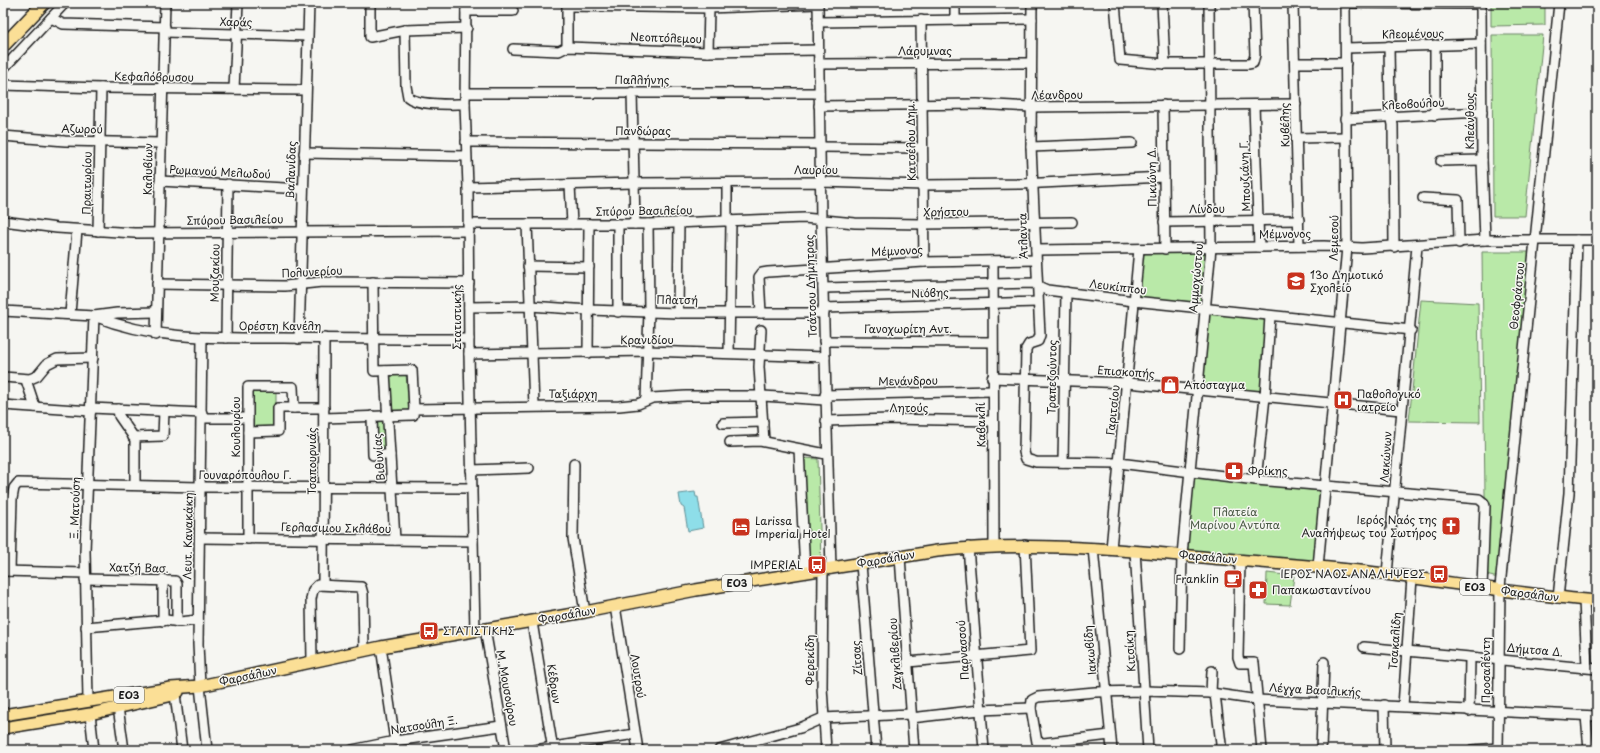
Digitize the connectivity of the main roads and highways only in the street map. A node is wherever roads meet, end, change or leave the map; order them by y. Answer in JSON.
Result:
{"nodes":[{"id":1,"x":44,"y":3,"type":"edge"},
{"id":2,"x":3,"y":46,"type":"edge"},
{"id":3,"x":1597,"y":602,"type":"edge"},
{"id":4,"x":179,"y":691,"type":"junction"},
{"id":5,"x":3,"y":715,"type":"edge"},
{"id":6,"x":3,"y":728,"type":"edge"}],
"edges":[{"from":1,"to":2,"type":"highway"},
{"from":3,"to":4,"type":"main road","name":"Φαρσάλων","number":"ΕΟ3"},
{"from":4,"to":5,"type":"main road","name":"Φαρσάλων","number":"ΕΟ3"},
{"from":4,"to":6,"type":"main road","name":"Φαρσάλων","number":"ΕΟ3"}]}
